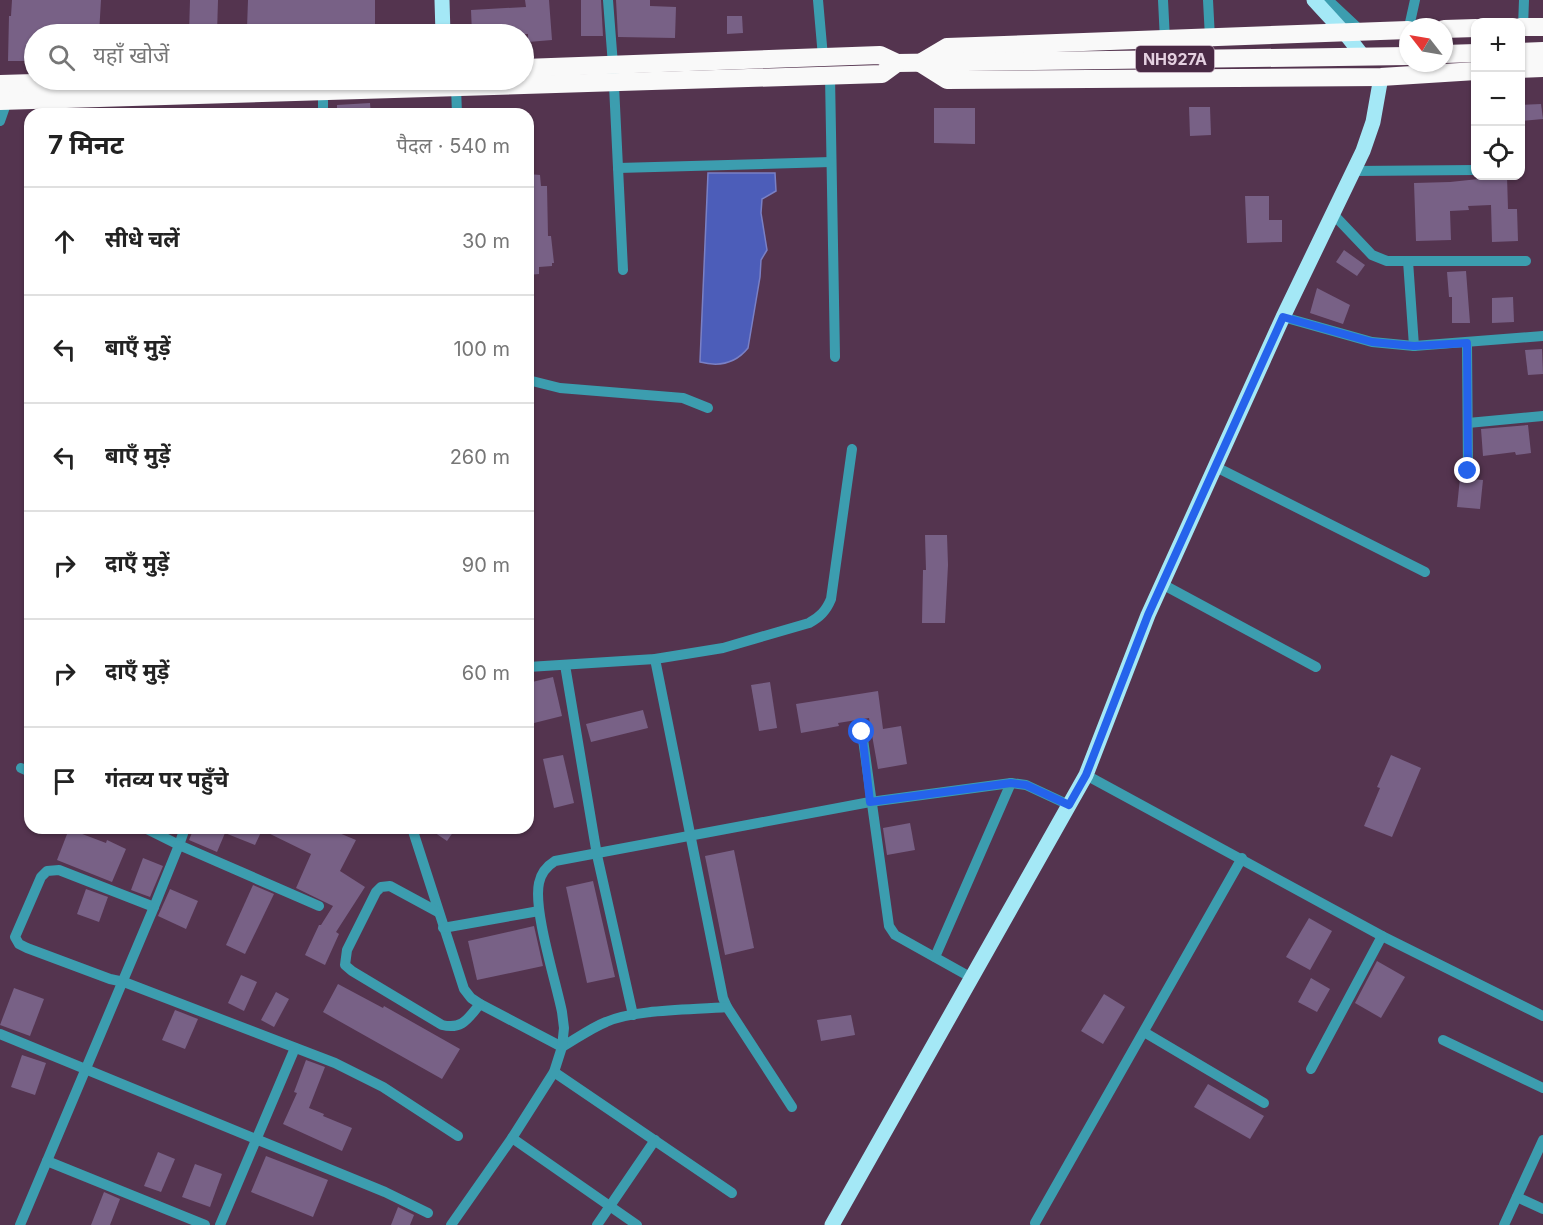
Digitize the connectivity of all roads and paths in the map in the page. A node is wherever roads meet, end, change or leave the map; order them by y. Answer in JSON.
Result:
{"nodes":[{"id":1,"x":442,"y":0,"type":"edge"},
{"id":2,"x":608,"y":0,"type":"edge"},
{"id":3,"x":818,"y":0,"type":"edge"},
{"id":4,"x":1163,"y":0,"type":"edge"},
{"id":5,"x":1208,"y":0,"type":"edge"},
{"id":6,"x":1314,"y":0,"type":"edge"},
{"id":7,"x":1328,"y":0,"type":"edge"},
{"id":8,"x":1415,"y":0,"type":"edge"},
{"id":9,"x":1524,"y":0,"type":"edge"},
{"id":10,"x":1410,"y":18,"type":"edge"},
{"id":11,"x":1523,"y":18,"type":"edge"},
{"id":12,"x":443,"y":24,"type":"edge"},
{"id":13,"x":1525,"y":27,"type":"edge"},
{"id":14,"x":1543,"y":27,"type":"edge"},
{"id":15,"x":1399,"y":28,"type":"edge"},
{"id":16,"x":1471,"y":28,"type":"edge"},
{"id":17,"x":1453,"y":29,"type":"edge"},
{"id":18,"x":1361,"y":30,"type":"junction"},
{"id":19,"x":1210,"y":38,"type":"junction"},
{"id":20,"x":1165,"y":40,"type":"junction"},
{"id":21,"x":1543,"y":51,"type":"edge"},
{"id":22,"x":1525,"y":52,"type":"edge"},
{"id":23,"x":1471,"y":53,"type":"edge"},
{"id":24,"x":1453,"y":54,"type":"edge"},
{"id":25,"x":1362,"y":55,"type":"junction"},
{"id":26,"x":1399,"y":56,"type":"edge"},
{"id":27,"x":823,"y":57,"type":"junction"},
{"id":28,"x":897,"y":63,"type":"junction"},
{"id":29,"x":920,"y":63,"type":"junction"},
{"id":30,"x":613,"y":65,"type":"junction"},
{"id":31,"x":534,"y":68,"type":"edge"},
{"id":32,"x":1543,"y":68,"type":"edge"},
{"id":33,"x":1525,"y":69,"type":"edge"},
{"id":34,"x":1471,"y":71,"type":"edge"},
{"id":35,"x":830,"y":76,"type":"junction"},
{"id":36,"x":1381,"y":77,"type":"junction"},
{"id":37,"x":24,"y":83,"type":"edge"},
{"id":38,"x":614,"y":83,"type":"junction"},
{"id":39,"x":0,"y":84,"type":"edge"},
{"id":40,"x":534,"y":85,"type":"edge"},
{"id":41,"x":356,"y":90,"type":"edge"},
{"id":42,"x":456,"y":90,"type":"edge"},
{"id":43,"x":323,"y":91,"type":"junction"},
{"id":44,"x":3,"y":101,"type":"edge"},
{"id":45,"x":323,"y":108,"type":"edge"},
{"id":46,"x":457,"y":108,"type":"edge"},
{"id":47,"x":0,"y":121,"type":"edge"},
{"id":48,"x":831,"y":162,"type":"junction"},
{"id":49,"x":618,"y":168,"type":"junction"},
{"id":50,"x":1471,"y":170,"type":"edge"},
{"id":51,"x":1354,"y":171,"type":"junction"},
{"id":52,"x":1334,"y":215,"type":"junction"},
{"id":53,"x":1408,"y":261,"type":"junction"},
{"id":54,"x":1526,"y":261,"type":"dead end"},
{"id":55,"x":623,"y":270,"type":"dead end"},
{"id":56,"x":1283,"y":317,"type":"junction"},
{"id":57,"x":1543,"y":336,"type":"edge"},
{"id":58,"x":1467,"y":343,"type":"junction"},
{"id":59,"x":1414,"y":346,"type":"junction"},
{"id":60,"x":835,"y":357,"type":"dead end"},
{"id":61,"x":534,"y":382,"type":"edge"},
{"id":62,"x":708,"y":408,"type":"dead end"},
{"id":63,"x":1543,"y":416,"type":"edge"},
{"id":64,"x":1468,"y":423,"type":"junction"},
{"id":65,"x":852,"y":449,"type":"dead end"},
{"id":66,"x":1214,"y":466,"type":"junction"},
{"id":67,"x":1468,"y":471,"type":"dead end"},
{"id":68,"x":1425,"y":572,"type":"dead end"},
{"id":69,"x":1162,"y":584,"type":"junction"},
{"id":70,"x":655,"y":659,"type":"junction"},
{"id":71,"x":565,"y":665,"type":"junction"},
{"id":72,"x":534,"y":667,"type":"edge"},
{"id":73,"x":1316,"y":667,"type":"dead end"},
{"id":74,"x":862,"y":732,"type":"dead end"},
{"id":75,"x":1086,"y":775,"type":"junction"},
{"id":76,"x":1011,"y":783,"type":"junction"},
{"id":77,"x":870,"y":802,"type":"junction"},
{"id":78,"x":1069,"y":805,"type":"junction"},
{"id":79,"x":157,"y":834,"type":"edge"},
{"id":80,"x":183,"y":834,"type":"edge"},
{"id":81,"x":414,"y":834,"type":"edge"},
{"id":82,"x":690,"y":837,"type":"junction"},
{"id":83,"x":179,"y":845,"type":"junction"},
{"id":84,"x":597,"y":855,"type":"junction"},
{"id":85,"x":1242,"y":858,"type":"junction"},
{"id":86,"x":319,"y":906,"type":"dead end"},
{"id":87,"x":154,"y":907,"type":"junction"},
{"id":88,"x":539,"y":911,"type":"junction"},
{"id":89,"x":438,"y":912,"type":"junction"},
{"id":90,"x":443,"y":928,"type":"junction"},
{"id":91,"x":1382,"y":936,"type":"junction"},
{"id":92,"x":934,"y":957,"type":"junction"},
{"id":93,"x":967,"y":976,"type":"junction"},
{"id":94,"x":124,"y":982,"type":"junction"},
{"id":95,"x":480,"y":1004,"type":"junction"},
{"id":96,"x":727,"y":1007,"type":"junction"},
{"id":97,"x":633,"y":1015,"type":"junction"},
{"id":98,"x":1543,"y":1016,"type":"edge"},
{"id":99,"x":1144,"y":1032,"type":"junction"},
{"id":100,"x":0,"y":1034,"type":"edge"},
{"id":101,"x":1443,"y":1040,"type":"dead end"},
{"id":102,"x":561,"y":1047,"type":"junction"},
{"id":103,"x":295,"y":1048,"type":"junction"},
{"id":104,"x":86,"y":1069,"type":"junction"},
{"id":105,"x":1311,"y":1069,"type":"dead end"},
{"id":106,"x":554,"y":1072,"type":"junction"},
{"id":107,"x":1543,"y":1088,"type":"edge"},
{"id":108,"x":1264,"y":1103,"type":"dead end"},
{"id":109,"x":792,"y":1107,"type":"dead end"},
{"id":110,"x":458,"y":1136,"type":"dead end"},
{"id":111,"x":512,"y":1138,"type":"junction"},
{"id":112,"x":257,"y":1139,"type":"junction"},
{"id":113,"x":655,"y":1140,"type":"junction"},
{"id":114,"x":1543,"y":1140,"type":"edge"},
{"id":115,"x":47,"y":1161,"type":"junction"},
{"id":116,"x":732,"y":1193,"type":"dead end"},
{"id":117,"x":1517,"y":1197,"type":"junction"},
{"id":118,"x":610,"y":1206,"type":"junction"},
{"id":119,"x":1543,"y":1209,"type":"edge"},
{"id":120,"x":428,"y":1213,"type":"dead end"},
{"id":121,"x":1035,"y":1223,"type":"dead end"},
{"id":122,"x":20,"y":1225,"type":"edge"},
{"id":123,"x":205,"y":1225,"type":"edge"},
{"id":124,"x":220,"y":1225,"type":"edge"},
{"id":125,"x":451,"y":1225,"type":"edge"},
{"id":126,"x":597,"y":1225,"type":"edge"},
{"id":127,"x":637,"y":1225,"type":"edge"},
{"id":128,"x":832,"y":1225,"type":"edge"},
{"id":129,"x":1504,"y":1225,"type":"edge"}],
"edges":[{"from":1,"to":12,"type":"main road"},
{"from":2,"to":30,"type":"street"},
{"from":3,"to":27,"type":"street"},
{"from":4,"to":20,"type":"street"},
{"from":5,"to":19,"type":"street"},
{"from":6,"to":25,"type":"main road"},
{"from":7,"to":18,"type":"street"},
{"from":8,"to":10,"type":"street"},
{"from":9,"to":11,"type":"street"},
{"from":13,"to":14,"type":"highway"},
{"from":15,"to":18,"type":"highway"},
{"from":16,"to":17,"type":"highway"},
{"from":18,"to":19,"type":"highway"},
{"from":19,"to":20,"type":"highway"},
{"from":20,"to":29,"type":"highway"},
{"from":21,"to":22,"type":"highway"},
{"from":23,"to":24,"type":"highway"},
{"from":25,"to":26,"type":"highway","number":"NH927A"},
{"from":25,"to":29,"type":"highway","number":"NH927A"},
{"from":27,"to":28,"type":"highway","number":"NH927A"},
{"from":27,"to":30,"type":"highway","number":"NH927A"},
{"from":28,"to":29,"type":"highway","number":"NH927A"},
{"from":28,"to":35,"type":"highway","number":"NH927A"},
{"from":29,"to":36,"type":"highway"},
{"from":30,"to":31,"type":"highway","number":"NH927A"},
{"from":30,"to":38,"type":"street"},
{"from":32,"to":33,"type":"highway"},
{"from":34,"to":36,"type":"highway"},
{"from":35,"to":38,"type":"highway","number":"NH927A"},
{"from":35,"to":48,"type":"street"},
{"from":36,"to":51,"type":"main road"},
{"from":37,"to":39,"type":"highway"},
{"from":38,"to":40,"type":"highway","number":"NH927A"},
{"from":38,"to":49,"type":"street"},
{"from":41,"to":43,"type":"highway","number":"NH927A"},
{"from":42,"to":46,"type":"street"},
{"from":43,"to":44,"type":"highway","number":"NH927A"},
{"from":43,"to":45,"type":"street"},
{"from":44,"to":47,"type":"street"},
{"from":48,"to":49,"type":"street"},
{"from":48,"to":60,"type":"street"},
{"from":49,"to":55,"type":"street"},
{"from":50,"to":51,"type":"street"},
{"from":51,"to":52,"type":"main road"},
{"from":52,"to":53,"type":"street"},
{"from":52,"to":56,"type":"main road"},
{"from":53,"to":54,"type":"street"},
{"from":53,"to":59,"type":"street"},
{"from":56,"to":59,"type":"street"},
{"from":56,"to":66,"type":"main road"},
{"from":57,"to":58,"type":"street"},
{"from":58,"to":59,"type":"street"},
{"from":58,"to":64,"type":"street"},
{"from":61,"to":62,"type":"street"},
{"from":63,"to":64,"type":"street"},
{"from":64,"to":67,"type":"street"},
{"from":65,"to":70,"type":"street"},
{"from":66,"to":68,"type":"street"},
{"from":66,"to":69,"type":"main road"},
{"from":69,"to":73,"type":"street"},
{"from":69,"to":75,"type":"main road"},
{"from":70,"to":71,"type":"street"},
{"from":70,"to":82,"type":"street"},
{"from":71,"to":72,"type":"street"},
{"from":71,"to":84,"type":"street"},
{"from":74,"to":77,"type":"street"},
{"from":75,"to":78,"type":"main road"},
{"from":75,"to":85,"type":"street"},
{"from":76,"to":77,"type":"street"},
{"from":76,"to":78,"type":"street"},
{"from":76,"to":92,"type":"street"},
{"from":77,"to":82,"type":"street"},
{"from":77,"to":92,"type":"street"},
{"from":78,"to":93,"type":"main road"},
{"from":79,"to":83,"type":"street"},
{"from":80,"to":83,"type":"street"},
{"from":81,"to":89,"type":"street"},
{"from":82,"to":84,"type":"street"},
{"from":82,"to":96,"type":"street"},
{"from":83,"to":86,"type":"street"},
{"from":83,"to":87,"type":"street"},
{"from":84,"to":88,"type":"street"},
{"from":84,"to":97,"type":"street"},
{"from":85,"to":91,"type":"street"},
{"from":85,"to":99,"type":"street"},
{"from":87,"to":94,"type":"street"},
{"from":87,"to":94,"type":"street"},
{"from":88,"to":90,"type":"street"},
{"from":88,"to":102,"type":"street"},
{"from":89,"to":90,"type":"street"},
{"from":89,"to":95,"type":"street"},
{"from":90,"to":95,"type":"street"},
{"from":91,"to":98,"type":"street"},
{"from":91,"to":105,"type":"street"},
{"from":92,"to":93,"type":"street"},
{"from":93,"to":128,"type":"main road"},
{"from":94,"to":103,"type":"street"},
{"from":94,"to":104,"type":"street"},
{"from":95,"to":102,"type":"street"},
{"from":96,"to":97,"type":"street"},
{"from":96,"to":109,"type":"street"},
{"from":97,"to":102,"type":"street"},
{"from":99,"to":108,"type":"street"},
{"from":99,"to":121,"type":"street"},
{"from":100,"to":104,"type":"street"},
{"from":101,"to":107,"type":"street"},
{"from":102,"to":106,"type":"street"},
{"from":103,"to":110,"type":"street"},
{"from":103,"to":112,"type":"street"},
{"from":104,"to":112,"type":"street"},
{"from":104,"to":115,"type":"street"},
{"from":106,"to":111,"type":"street"},
{"from":106,"to":113,"type":"street"},
{"from":111,"to":118,"type":"street"},
{"from":111,"to":125,"type":"street"},
{"from":112,"to":120,"type":"street"},
{"from":112,"to":124,"type":"street"},
{"from":113,"to":116,"type":"street"},
{"from":113,"to":118,"type":"street"},
{"from":114,"to":117,"type":"street"},
{"from":115,"to":122,"type":"street"},
{"from":115,"to":123,"type":"street"},
{"from":117,"to":119,"type":"street"},
{"from":117,"to":129,"type":"street"},
{"from":118,"to":126,"type":"street"},
{"from":118,"to":127,"type":"street"}]}
